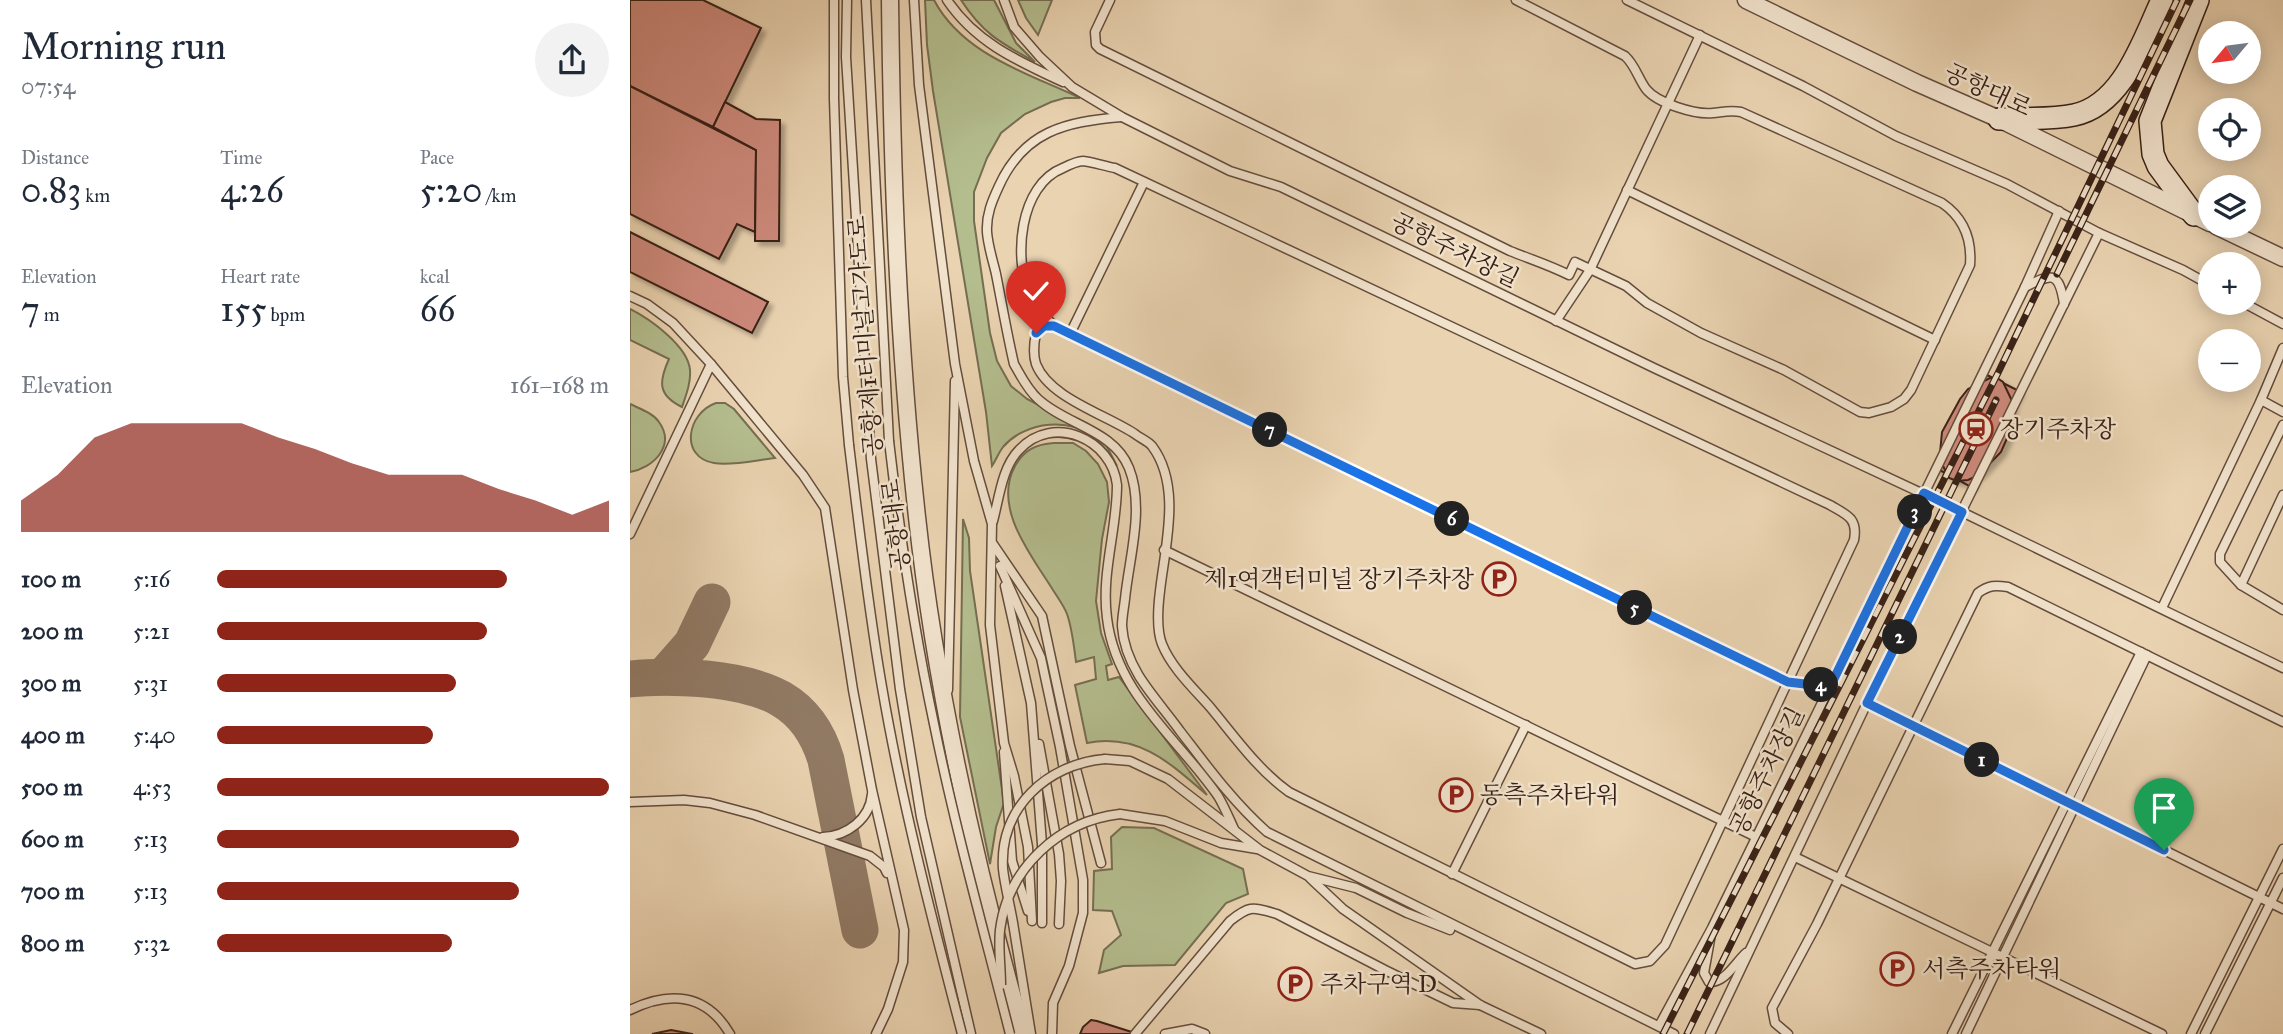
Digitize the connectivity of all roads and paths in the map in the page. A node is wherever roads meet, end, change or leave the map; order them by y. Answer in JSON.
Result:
{"nodes":[{"id":1,"x":834,"y":0,"type":"edge"},
{"id":2,"x":847,"y":0,"type":"edge"},
{"id":3,"x":866,"y":0,"type":"edge"},
{"id":4,"x":890,"y":0,"type":"edge"},
{"id":5,"x":914,"y":0,"type":"edge"},
{"id":6,"x":947,"y":0,"type":"edge"},
{"id":7,"x":1004,"y":0,"type":"edge"},
{"id":8,"x":1111,"y":0,"type":"edge"},
{"id":9,"x":1517,"y":0,"type":"edge"},
{"id":10,"x":1627,"y":0,"type":"edge"},
{"id":11,"x":1746,"y":0,"type":"edge"},
{"id":12,"x":2162,"y":0,"type":"edge"},
{"id":13,"x":2198,"y":0,"type":"edge"},
{"id":14,"x":1700,"y":35,"type":"junction"},
{"id":15,"x":1072,"y":87,"type":"junction"},
{"id":16,"x":1668,"y":104,"type":"junction"},
{"id":17,"x":1122,"y":117,"type":"junction"},
{"id":18,"x":1999,"y":119,"type":"junction"},
{"id":19,"x":1144,"y":182,"type":"junction"},
{"id":20,"x":1627,"y":190,"type":"junction"},
{"id":21,"x":2059,"y":211,"type":"junction"},
{"id":22,"x":2198,"y":214,"type":"edge"},
{"id":23,"x":2198,"y":217,"type":"edge"},
{"id":24,"x":2099,"y":233,"type":"junction"},
{"id":25,"x":2241,"y":238,"type":"edge"},
{"id":26,"x":2283,"y":258,"type":"edge"},
{"id":27,"x":1590,"y":270,"type":"junction"},
{"id":28,"x":2198,"y":278,"type":"edge"},
{"id":29,"x":2025,"y":287,"type":"junction"},
{"id":30,"x":630,"y":296,"type":"edge"},
{"id":31,"x":2064,"y":304,"type":"junction"},
{"id":32,"x":2261,"y":312,"type":"edge"},
{"id":33,"x":1556,"y":321,"type":"junction"},
{"id":34,"x":2283,"y":324,"type":"edge"},
{"id":35,"x":1054,"y":326,"type":"junction"},
{"id":36,"x":1070,"y":334,"type":"junction"},
{"id":37,"x":1935,"y":340,"type":"junction"},
{"id":38,"x":2283,"y":348,"type":"edge"},
{"id":39,"x":711,"y":364,"type":"junction"},
{"id":40,"x":956,"y":364,"type":"junction"},
{"id":41,"x":2262,"y":400,"type":"junction"},
{"id":42,"x":2283,"y":412,"type":"edge"},
{"id":43,"x":2283,"y":425,"type":"edge"},
{"id":44,"x":1924,"y":493,"type":"junction"},
{"id":45,"x":2283,"y":495,"type":"edge"},
{"id":46,"x":1962,"y":512,"type":"junction"},
{"id":47,"x":992,"y":524,"type":"junction"},
{"id":48,"x":630,"y":534,"type":"edge"},
{"id":49,"x":993,"y":544,"type":"junction"},
{"id":50,"x":1164,"y":550,"type":"junction"},
{"id":51,"x":1000,"y":566,"type":"junction"},
{"id":52,"x":2241,"y":585,"type":"junction"},
{"id":53,"x":2162,"y":608,"type":"junction"},
{"id":54,"x":2283,"y":610,"type":"edge"},
{"id":55,"x":2144,"y":654,"type":"junction"},
{"id":56,"x":2283,"y":668,"type":"edge"},
{"id":57,"x":1788,"y":682,"type":"junction"},
{"id":58,"x":1830,"y":687,"type":"junction"},
{"id":59,"x":1031,"y":703,"type":"junction"},
{"id":60,"x":1867,"y":703,"type":"junction"},
{"id":61,"x":948,"y":716,"type":"junction"},
{"id":62,"x":2283,"y":722,"type":"edge"},
{"id":63,"x":1525,"y":725,"type":"junction"},
{"id":64,"x":1913,"y":726,"type":"junction"},
{"id":65,"x":1004,"y":743,"type":"junction"},
{"id":66,"x":872,"y":790,"type":"junction"},
{"id":67,"x":630,"y":802,"type":"edge"},
{"id":68,"x":2071,"y":804,"type":"junction"},
{"id":69,"x":1723,"y":821,"type":"junction"},
{"id":70,"x":1234,"y":829,"type":"junction"},
{"id":71,"x":810,"y":835,"type":"junction"},
{"id":72,"x":1756,"y":837,"type":"junction"},
{"id":73,"x":2283,"y":849,"type":"edge"},
{"id":74,"x":1259,"y":850,"type":"junction"},
{"id":75,"x":1795,"y":857,"type":"junction"},
{"id":76,"x":1101,"y":863,"type":"dead end"},
{"id":77,"x":1452,"y":874,"type":"junction"},
{"id":78,"x":1308,"y":876,"type":"junction"},
{"id":79,"x":1838,"y":878,"type":"junction"},
{"id":80,"x":2283,"y":878,"type":"edge"},
{"id":81,"x":892,"y":882,"type":"junction"},
{"id":82,"x":2260,"y":898,"type":"junction"},
{"id":83,"x":2271,"y":904,"type":"junction"},
{"id":84,"x":2283,"y":909,"type":"edge"},
{"id":85,"x":1042,"y":923,"type":"dead end"},
{"id":86,"x":1059,"y":925,"type":"dead end"},
{"id":87,"x":1712,"y":928,"type":"junction"},
{"id":88,"x":1495,"y":947,"type":"junction"},
{"id":89,"x":1750,"y":948,"type":"junction"},
{"id":90,"x":1992,"y":953,"type":"junction"},
{"id":91,"x":2003,"y":957,"type":"junction"},
{"id":92,"x":1002,"y":1000,"type":"junction"},
{"id":93,"x":1480,"y":1005,"type":"junction"},
{"id":94,"x":630,"y":1010,"type":"edge"},
{"id":95,"x":1659,"y":1026,"type":"junction"},
{"id":96,"x":879,"y":1033,"type":"edge"},
{"id":97,"x":968,"y":1033,"type":"edge"},
{"id":98,"x":730,"y":1034,"type":"edge"},
{"id":99,"x":955,"y":1034,"type":"edge"},
{"id":100,"x":1010,"y":1034,"type":"edge"},
{"id":101,"x":1023,"y":1034,"type":"edge"},
{"id":102,"x":1031,"y":1034,"type":"edge"},
{"id":103,"x":1052,"y":1034,"type":"edge"},
{"id":104,"x":1135,"y":1034,"type":"edge"},
{"id":105,"x":1165,"y":1034,"type":"edge"},
{"id":106,"x":1205,"y":1034,"type":"edge"},
{"id":107,"x":1541,"y":1034,"type":"edge"},
{"id":108,"x":1674,"y":1034,"type":"edge"},
{"id":109,"x":1710,"y":1034,"type":"edge"},
{"id":110,"x":1788,"y":1034,"type":"edge"},
{"id":111,"x":1952,"y":1034,"type":"edge"},
{"id":112,"x":1966,"y":1034,"type":"edge"},
{"id":113,"x":2162,"y":1034,"type":"edge"},
{"id":114,"x":2191,"y":1034,"type":"edge"},
{"id":115,"x":2205,"y":1034,"type":"edge"}],
"edges":[{"from":1,"to":97,"type":"lane","name":"공항제1터미널고가도로","bridge":true},
{"from":2,"to":97,"type":"lane"},
{"from":3,"to":92,"type":"lane","name":"공항제1터미널고가도로","bridge":true},
{"from":4,"to":61,"type":"street","name":"공항대로"},
{"from":5,"to":40,"type":"lane"},
{"from":6,"to":15,"type":"lane"},
{"from":7,"to":15,"type":"lane","name":"공항주차장길"},
{"from":8,"to":27,"type":"lane"},
{"from":9,"to":16,"type":"lane"},
{"from":10,"to":14,"type":"lane"},
{"from":11,"to":18,"type":"street","name":"공항대로"},
{"from":12,"to":18,"type":"street"},
{"from":13,"to":22,"type":"street"},
{"from":14,"to":16,"type":"lane"},
{"from":14,"to":21,"type":"lane"},
{"from":15,"to":17,"type":"lane","name":"공항주차장길"},
{"from":16,"to":20,"type":"lane"},
{"from":16,"to":37,"type":"lane"},
{"from":17,"to":33,"type":"lane","name":"공항주차장길"},
{"from":17,"to":88,"type":"lane"},
{"from":18,"to":23,"type":"street","name":"공항대로"},
{"from":19,"to":35,"type":"lane"},
{"from":19,"to":36,"type":"lane"},
{"from":19,"to":57,"type":"lane"},
{"from":20,"to":27,"type":"lane"},
{"from":20,"to":37,"type":"lane"},
{"from":21,"to":24,"type":"lane"},
{"from":21,"to":29,"type":"lane","name":"공항주차장길"},
{"from":24,"to":28,"type":"lane"},
{"from":24,"to":31,"type":"lane"},
{"from":25,"to":26,"type":"street"},
{"from":27,"to":33,"type":"lane"},
{"from":27,"to":37,"type":"lane"},
{"from":29,"to":31,"type":"lane"},
{"from":29,"to":44,"type":"lane","name":"공항주차장길"},
{"from":30,"to":39,"type":"lane"},
{"from":31,"to":46,"type":"lane"},
{"from":32,"to":34,"type":"lane"},
{"from":33,"to":44,"type":"lane","name":"공항주차장길"},
{"from":35,"to":36,"type":"lane"},
{"from":35,"to":50,"type":"lane"},
{"from":36,"to":57,"type":"lane"},
{"from":38,"to":41,"type":"lane"},
{"from":39,"to":48,"type":"lane"},
{"from":39,"to":66,"type":"lane"},
{"from":40,"to":47,"type":"lane"},
{"from":40,"to":61,"type":"lane"},
{"from":41,"to":42,"type":"lane"},
{"from":41,"to":53,"type":"lane"},
{"from":43,"to":52,"type":"lane"},
{"from":44,"to":46,"type":"lane","name":"공항주차장길"},
{"from":44,"to":58,"type":"lane","name":"공항주차장길"},
{"from":45,"to":52,"type":"lane"},
{"from":46,"to":53,"type":"lane","name":"공항주차장길"},
{"from":46,"to":60,"type":"lane"},
{"from":47,"to":49,"type":"lane"},
{"from":47,"to":70,"type":"lane"},
{"from":49,"to":51,"type":"lane"},
{"from":49,"to":65,"type":"lane"},
{"from":49,"to":76,"type":"lane"},
{"from":50,"to":63,"type":"lane"},
{"from":50,"to":77,"type":"lane"},
{"from":51,"to":59,"type":"lane"},
{"from":51,"to":103,"type":"lane"},
{"from":52,"to":54,"type":"lane"},
{"from":53,"to":56,"type":"lane","name":"공항주차장길"},
{"from":55,"to":62,"type":"lane"},
{"from":55,"to":64,"type":"lane"},
{"from":55,"to":68,"type":"lane"},
{"from":57,"to":58,"type":"lane"},
{"from":57,"to":69,"type":"lane"},
{"from":58,"to":72,"type":"lane","name":"공항주차장길"},
{"from":59,"to":85,"type":"lane"},
{"from":59,"to":86,"type":"lane"},
{"from":60,"to":64,"type":"lane"},
{"from":60,"to":75,"type":"lane"},
{"from":61,"to":101,"type":"street","name":"공항대로"},
{"from":63,"to":69,"type":"lane"},
{"from":63,"to":77,"type":"lane"},
{"from":64,"to":68,"type":"lane"},
{"from":64,"to":79,"type":"lane"},
{"from":65,"to":65,"type":"lane"},
{"from":66,"to":71,"type":"lane"},
{"from":66,"to":81,"type":"lane"},
{"from":67,"to":71,"type":"lane"},
{"from":68,"to":82,"type":"lane"},
{"from":68,"to":90,"type":"lane"},
{"from":68,"to":91,"type":"lane"},
{"from":69,"to":72,"type":"lane"},
{"from":69,"to":77,"type":"lane"},
{"from":70,"to":74,"type":"lane"},
{"from":70,"to":102,"type":"lane","bridge":true},
{"from":71,"to":81,"type":"lane"},
{"from":72,"to":87,"type":"lane","name":"공항주차장길"},
{"from":73,"to":82,"type":"lane"},
{"from":74,"to":78,"type":"lane"},
{"from":74,"to":92,"type":"lane","bridge":true},
{"from":75,"to":79,"type":"lane"},
{"from":75,"to":89,"type":"lane"},
{"from":78,"to":88,"type":"lane"},
{"from":78,"to":93,"type":"lane"},
{"from":79,"to":90,"type":"lane"},
{"from":79,"to":110,"type":"lane"},
{"from":80,"to":83,"type":"lane"},
{"from":81,"to":96,"type":"lane"},
{"from":82,"to":83,"type":"lane"},
{"from":82,"to":114,"type":"lane"},
{"from":83,"to":84,"type":"lane"},
{"from":83,"to":115,"type":"lane"},
{"from":87,"to":89,"type":"lane"},
{"from":87,"to":95,"type":"lane","name":"공항주차장길"},
{"from":88,"to":95,"type":"lane"},
{"from":89,"to":109,"type":"lane"},
{"from":90,"to":91,"type":"lane"},
{"from":90,"to":111,"type":"lane"},
{"from":91,"to":112,"type":"lane"},
{"from":91,"to":113,"type":"lane"},
{"from":92,"to":100,"type":"lane","name":"공항제1터미널고가도로","bridge":true},
{"from":93,"to":104,"type":"lane"},
{"from":93,"to":107,"type":"lane"},
{"from":94,"to":98,"type":"lane"},
{"from":95,"to":108,"type":"lane"},
{"from":97,"to":99,"type":"lane"},
{"from":105,"to":106,"type":"lane"}]}
